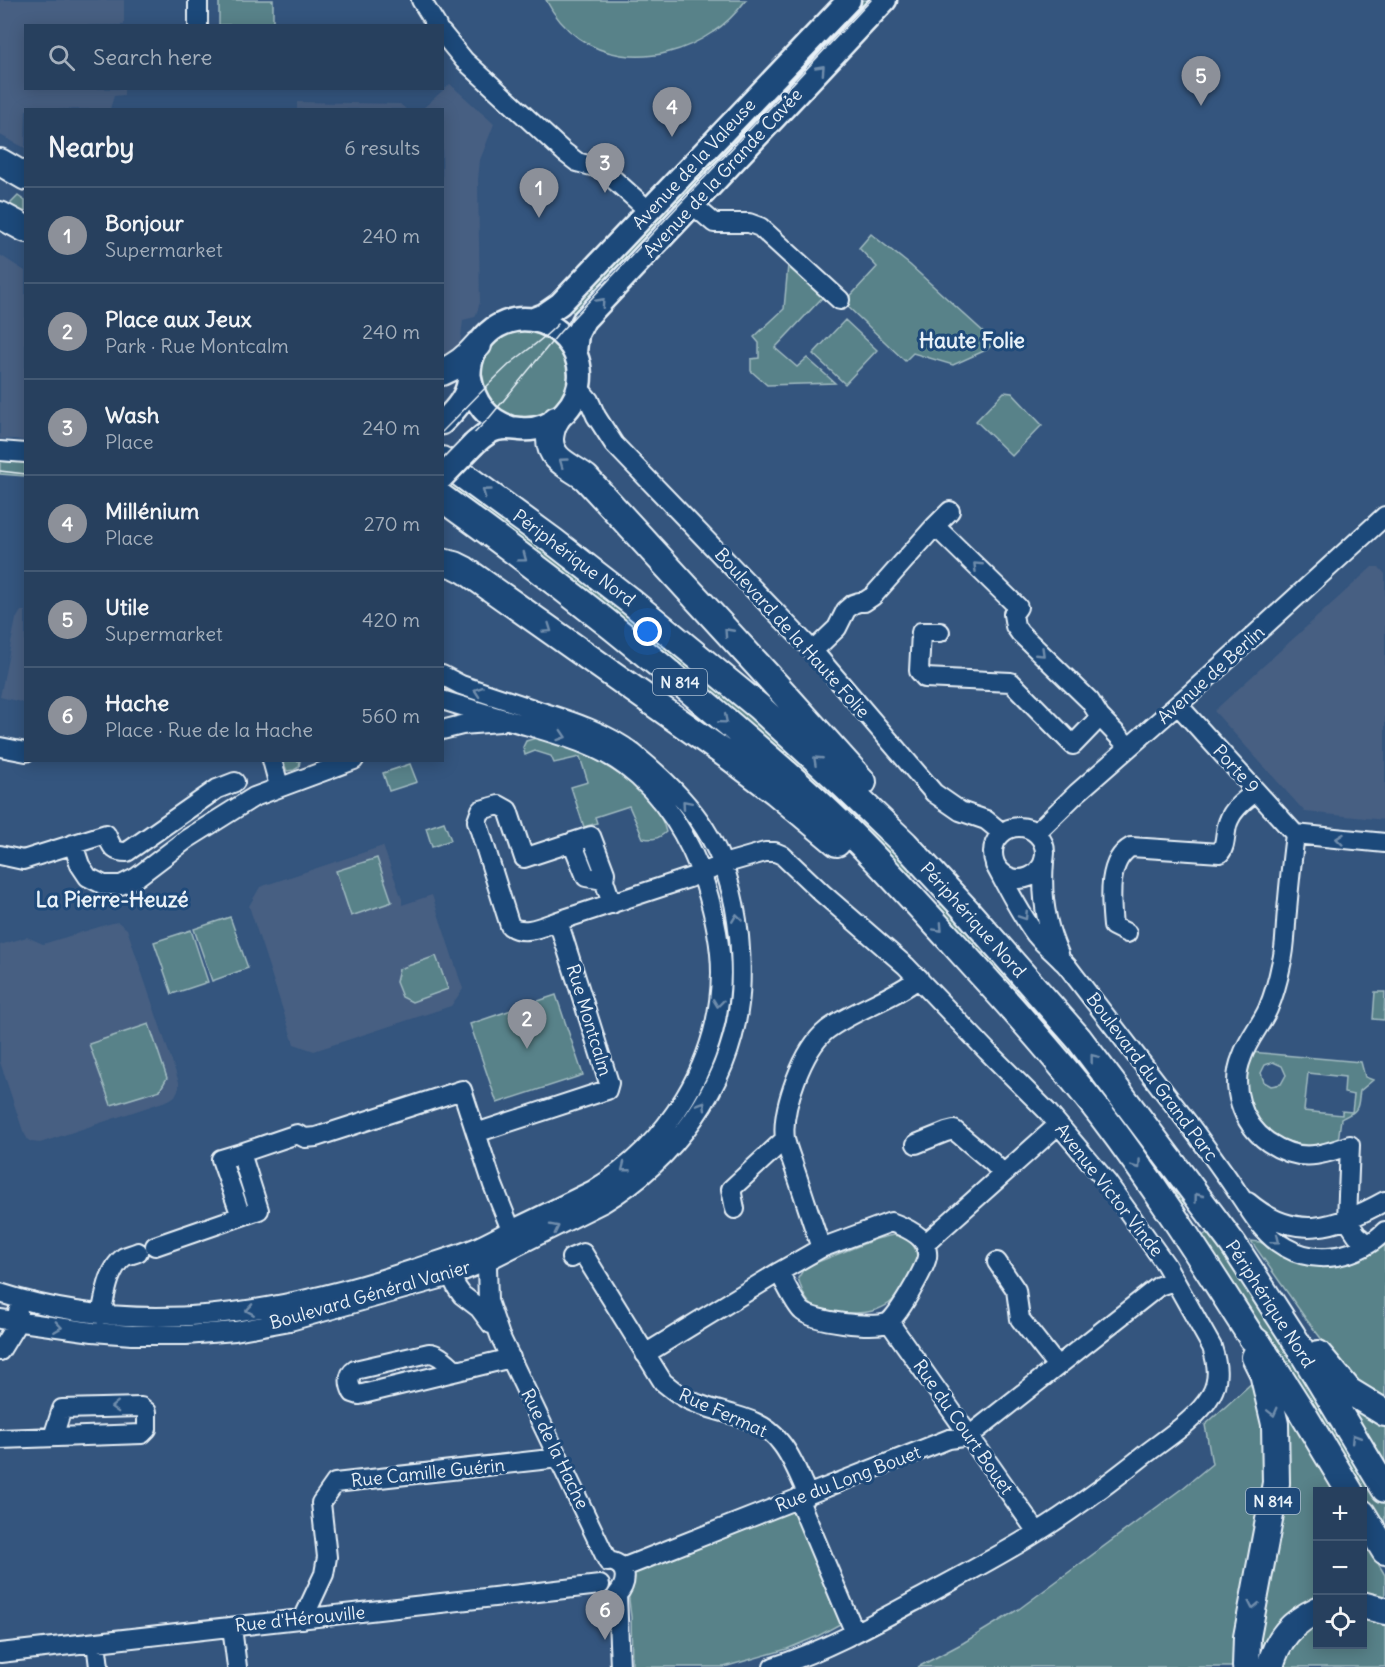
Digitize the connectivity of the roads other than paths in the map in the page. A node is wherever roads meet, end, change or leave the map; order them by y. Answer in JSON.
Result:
{"nodes":[{"id":1,"x":198,"y":0,"type":"edge"},
{"id":2,"x":421,"y":0,"type":"edge"},
{"id":3,"x":849,"y":0,"type":"edge"},
{"id":4,"x":885,"y":0,"type":"edge"},
{"id":5,"x":198,"y":24,"type":"edge"},
{"id":6,"x":436,"y":24,"type":"edge"},
{"id":7,"x":444,"y":35,"type":"edge"},
{"id":8,"x":0,"y":162,"type":"edge"},
{"id":9,"x":24,"y":176,"type":"edge"},
{"id":10,"x":0,"y":177,"type":"edge"},
{"id":11,"x":24,"y":191,"type":"edge"},
{"id":12,"x":693,"y":205,"type":"junction"},
{"id":13,"x":649,"y":212,"type":"junction"},
{"id":14,"x":0,"y":215,"type":"edge"},
{"id":15,"x":24,"y":228,"type":"edge"},
{"id":16,"x":840,"y":300,"type":"dead end"},
{"id":17,"x":531,"y":320,"type":"junction"},
{"id":18,"x":478,"y":345,"type":"junction"},
{"id":19,"x":575,"y":352,"type":"junction"},
{"id":20,"x":444,"y":371,"type":"edge"},
{"id":21,"x":470,"y":378,"type":"junction"},
{"id":22,"x":578,"y":387,"type":"junction"},
{"id":23,"x":561,"y":415,"type":"junction"},
{"id":24,"x":596,"y":416,"type":"junction"},
{"id":25,"x":444,"y":422,"type":"edge"},
{"id":26,"x":510,"y":428,"type":"junction"},
{"id":27,"x":0,"y":451,"type":"edge"},
{"id":28,"x":24,"y":453,"type":"edge"},
{"id":29,"x":444,"y":461,"type":"edge"},
{"id":30,"x":444,"y":475,"type":"edge"},
{"id":31,"x":444,"y":499,"type":"edge"},
{"id":32,"x":950,"y":511,"type":"dead end"},
{"id":33,"x":1385,"y":516,"type":"edge"},
{"id":34,"x":935,"y":526,"type":"junction"},
{"id":35,"x":444,"y":562,"type":"edge"},
{"id":36,"x":940,"y":632,"type":"dead end"},
{"id":37,"x":813,"y":651,"type":"junction"},
{"id":38,"x":444,"y":676,"type":"edge"},
{"id":39,"x":444,"y":701,"type":"edge"},
{"id":40,"x":515,"y":703,"type":"junction"},
{"id":41,"x":1178,"y":705,"type":"junction"},
{"id":42,"x":1100,"y":717,"type":"junction"},
{"id":43,"x":506,"y":719,"type":"junction"},
{"id":44,"x":444,"y":730,"type":"edge"},
{"id":45,"x":0,"y":747,"type":"edge"},
{"id":46,"x":1129,"y":747,"type":"junction"},
{"id":47,"x":24,"y":752,"type":"edge"},
{"id":48,"x":273,"y":762,"type":"edge"},
{"id":49,"x":348,"y":762,"type":"edge"},
{"id":50,"x":235,"y":782,"type":"dead end"},
{"id":51,"x":279,"y":786,"type":"junction"},
{"id":52,"x":1257,"y":791,"type":"junction"},
{"id":53,"x":1002,"y":833,"type":"junction"},
{"id":54,"x":1036,"y":833,"type":"junction"},
{"id":55,"x":1295,"y":834,"type":"junction"},
{"id":56,"x":1385,"y":843,"type":"edge"},
{"id":57,"x":73,"y":844,"type":"junction"},
{"id":58,"x":905,"y":844,"type":"junction"},
{"id":59,"x":0,"y":855,"type":"edge"},
{"id":60,"x":1044,"y":862,"type":"junction"},
{"id":61,"x":995,"y":865,"type":"junction"},
{"id":62,"x":713,"y":869,"type":"junction"},
{"id":63,"x":899,"y":885,"type":"junction"},
{"id":64,"x":612,"y":904,"type":"junction"},
{"id":65,"x":558,"y":921,"type":"junction"},
{"id":66,"x":1127,"y":933,"type":"dead end"},
{"id":67,"x":1062,"y":961,"type":"junction"},
{"id":68,"x":919,"y":978,"type":"junction"},
{"id":69,"x":1058,"y":1125,"type":"junction"},
{"id":70,"x":476,"y":1133,"type":"junction"},
{"id":71,"x":785,"y":1139,"type":"junction"},
{"id":72,"x":916,"y":1144,"type":"dead end"},
{"id":73,"x":1003,"y":1174,"type":"junction"},
{"id":74,"x":1239,"y":1195,"type":"junction"},
{"id":75,"x":1385,"y":1201,"type":"edge"},
{"id":76,"x":735,"y":1209,"type":"dead end"},
{"id":77,"x":1347,"y":1220,"type":"junction"},
{"id":78,"x":511,"y":1230,"type":"junction"},
{"id":79,"x":1385,"y":1231,"type":"edge"},
{"id":80,"x":925,"y":1244,"type":"junction"},
{"id":81,"x":1233,"y":1244,"type":"junction"},
{"id":82,"x":1368,"y":1244,"type":"junction"},
{"id":83,"x":821,"y":1248,"type":"junction"},
{"id":84,"x":480,"y":1255,"type":"junction"},
{"id":85,"x":448,"y":1258,"type":"junction"},
{"id":86,"x":571,"y":1258,"type":"dead end"},
{"id":87,"x":997,"y":1262,"type":"dead end"},
{"id":88,"x":779,"y":1272,"type":"junction"},
{"id":89,"x":451,"y":1276,"type":"junction"},
{"id":90,"x":1174,"y":1281,"type":"junction"},
{"id":91,"x":7,"y":1295,"type":"edge"},
{"id":92,"x":101,"y":1315,"type":"junction"},
{"id":93,"x":8,"y":1320,"type":"edge"},
{"id":94,"x":889,"y":1322,"type":"junction"},
{"id":95,"x":501,"y":1336,"type":"junction"},
{"id":96,"x":1252,"y":1338,"type":"junction"},
{"id":97,"x":0,"y":1351,"type":"edge"},
{"id":98,"x":645,"y":1354,"type":"junction"},
{"id":99,"x":511,"y":1358,"type":"junction"},
{"id":100,"x":1057,"y":1366,"type":"junction"},
{"id":101,"x":457,"y":1371,"type":"junction"},
{"id":102,"x":1385,"y":1413,"type":"edge"},
{"id":103,"x":969,"y":1436,"type":"junction"},
{"id":104,"x":53,"y":1437,"type":"junction"},
{"id":105,"x":0,"y":1439,"type":"edge"},
{"id":106,"x":559,"y":1458,"type":"junction"},
{"id":107,"x":1348,"y":1487,"type":"edge"},
{"id":108,"x":1385,"y":1489,"type":"edge"},
{"id":109,"x":803,"y":1497,"type":"junction"},
{"id":110,"x":1367,"y":1521,"type":"edge"},
{"id":111,"x":1037,"y":1532,"type":"junction"},
{"id":112,"x":1385,"y":1551,"type":"edge"},
{"id":113,"x":615,"y":1565,"type":"junction"},
{"id":114,"x":600,"y":1585,"type":"junction"},
{"id":115,"x":617,"y":1595,"type":"junction"},
{"id":116,"x":1367,"y":1606,"type":"edge"},
{"id":117,"x":1385,"y":1611,"type":"edge"},
{"id":118,"x":1313,"y":1612,"type":"edge"},
{"id":119,"x":303,"y":1619,"type":"junction"},
{"id":120,"x":232,"y":1627,"type":"junction"},
{"id":121,"x":855,"y":1633,"type":"junction"},
{"id":122,"x":96,"y":1642,"type":"junction"},
{"id":123,"x":0,"y":1653,"type":"edge"},
{"id":124,"x":99,"y":1667,"type":"edge"},
{"id":125,"x":237,"y":1667,"type":"edge"},
{"id":126,"x":620,"y":1667,"type":"edge"},
{"id":127,"x":773,"y":1667,"type":"edge"},
{"id":128,"x":1246,"y":1667,"type":"edge"},
{"id":129,"x":1270,"y":1667,"type":"edge"}],
"edges":[{"from":1,"to":5,"type":"street"},
{"from":2,"to":6,"type":"street"},
{"from":3,"to":13,"type":"main road","name":"Avenue de la Valeuse"},
{"from":12,"to":4,"type":"main road","name":"Avenue de la Grande Cavée","one_way":true},
{"from":7,"to":13,"type":"street"},
{"from":8,"to":9,"type":"highway"},
{"from":10,"to":11,"type":"highway"},
{"from":12,"to":16,"type":"street"},
{"from":19,"to":12,"type":"main road","name":"Avenue de la Grande Cavée","one_way":true},
{"from":13,"to":17,"type":"main road","name":"Avenue de la Valeuse"},
{"from":14,"to":15,"type":"highway"},
{"from":17,"to":18,"type":"main road"},
{"from":17,"to":19,"type":"main road"},
{"from":18,"to":20,"type":"highway"},
{"from":18,"to":21,"type":"main road"},
{"from":19,"to":22,"type":"main road"},
{"from":21,"to":25,"type":"main road"},
{"from":21,"to":26,"type":"main road"},
{"from":22,"to":23,"type":"main road"},
{"from":22,"to":24,"type":"street","name":"Boulevard de la Haute Folie"},
{"from":23,"to":24,"type":"street"},
{"from":23,"to":26,"type":"main road"},
{"from":58,"to":23,"type":"highway","number":"N 814","one_way":true},
{"from":24,"to":37,"type":"street","name":"Boulevard de la Haute Folie"},
{"from":26,"to":30,"type":"main road","bridge":true},
{"from":27,"to":28,"type":"street"},
{"from":58,"to":29,"type":"highway","name":"Périphérique Nord","number":"N 814","one_way":true},
{"from":31,"to":63,"type":"highway","name":"Périphérique Nord","number":"N 814","one_way":true},
{"from":32,"to":34,"type":"street"},
{"from":33,"to":41,"type":"street","name":"Avenue de Berlin"},
{"from":34,"to":37,"type":"street"},
{"from":34,"to":42,"type":"street"},
{"from":35,"to":63,"type":"highway","number":"N 814","one_way":true},
{"from":36,"to":42,"type":"street"},
{"from":37,"to":53,"type":"street","name":"Boulevard de la Haute Folie"},
{"from":40,"to":38,"type":"street","name":"Boulevard Général Vanier","one_way":true},
{"from":39,"to":43,"type":"street","name":"Boulevard Général Vanier"},
{"from":40,"to":43,"type":"street"},
{"from":62,"to":40,"type":"street","name":"Boulevard Général Vanier","one_way":true},
{"from":41,"to":46,"type":"street","name":"Avenue de Berlin"},
{"from":41,"to":52,"type":"street","name":"Porte 9"},
{"from":42,"to":46,"type":"street"},
{"from":43,"to":44,"type":"street","name":"Boulevard Général Vanier"},
{"from":43,"to":62,"type":"street","name":"Boulevard Général Vanier","one_way":true},
{"from":45,"to":47,"type":"street"},
{"from":46,"to":54,"type":"street","name":"Avenue de Berlin"},
{"from":48,"to":51,"type":"street"},
{"from":49,"to":51,"type":"street"},
{"from":50,"to":57,"type":"street"},
{"from":51,"to":57,"type":"street"},
{"from":52,"to":55,"type":"street","name":"Porte 9"},
{"from":52,"to":66,"type":"street"},
{"from":53,"to":54,"type":"street"},
{"from":53,"to":61,"type":"street"},
{"from":54,"to":60,"type":"street"},
{"from":56,"to":55,"type":"street","one_way":true},
{"from":55,"to":77,"type":"street"},
{"from":57,"to":59,"type":"street"},
{"from":81,"to":58,"type":"highway","name":"Périphérique Nord","number":"N 814","one_way":true},
{"from":60,"to":61,"type":"street"},
{"from":60,"to":67,"type":"street","name":"Boulevard du Grand Parc"},
{"from":61,"to":67,"type":"street","name":"Boulevard du Grand Parc","one_way":true},
{"from":62,"to":64,"type":"street"},
{"from":62,"to":68,"type":"street","name":"Avenue Victor Vinde"},
{"from":62,"to":78,"type":"street","name":"Boulevard Général Vanier","one_way":true},
{"from":84,"to":62,"type":"street","name":"Boulevard Général Vanier","one_way":true},
{"from":63,"to":96,"type":"highway","name":"Périphérique Nord","number":"N 814","one_way":true},
{"from":64,"to":65,"type":"street"},
{"from":64,"to":65,"type":"street"},
{"from":65,"to":70,"type":"street","name":"Rue Montcalm"},
{"from":67,"to":74,"type":"street","name":"Boulevard du Grand Parc"},
{"from":68,"to":69,"type":"street","name":"Avenue Victor Vinde"},
{"from":68,"to":71,"type":"street"},
{"from":69,"to":73,"type":"street"},
{"from":69,"to":90,"type":"street","name":"Avenue Victor Vinde"},
{"from":70,"to":78,"type":"street"},
{"from":70,"to":92,"type":"street"},
{"from":71,"to":76,"type":"street"},
{"from":71,"to":83,"type":"street"},
{"from":72,"to":73,"type":"street"},
{"from":73,"to":80,"type":"street"},
{"from":74,"to":77,"type":"street","name":"Boulevard du Grand Parc"},
{"from":74,"to":82,"type":"street","name":"Boulevard du Grand Parc","one_way":true},
{"from":75,"to":77,"type":"street","name":"Boulevard du Grand Parc"},
{"from":77,"to":82,"type":"street"},
{"from":78,"to":84,"type":"street","name":"Boulevard Général Vanier"},
{"from":79,"to":82,"type":"street","name":"Boulevard du Grand Parc"},
{"from":80,"to":83,"type":"street"},
{"from":80,"to":94,"type":"street"},
{"from":81,"to":102,"type":"highway","number":"N 814"},
{"from":108,"to":81,"type":"highway","name":"Périphérique Nord","number":"N 814","one_way":true},
{"from":83,"to":88,"type":"street"},
{"from":84,"to":85,"type":"street","name":"Boulevard Général Vanier"},
{"from":84,"to":89,"type":"street","name":"Boulevard Général Vanier"},
{"from":84,"to":95,"type":"street","name":"Rue de la Hache"},
{"from":85,"to":89,"type":"street"},
{"from":85,"to":92,"type":"street","name":"Boulevard Général Vanier","one_way":true},
{"from":86,"to":98,"type":"street","name":"Rue Fermat"},
{"from":87,"to":100,"type":"street"},
{"from":88,"to":94,"type":"street"},
{"from":88,"to":98,"type":"street"},
{"from":93,"to":89,"type":"street","name":"Boulevard Général Vanier","one_way":true},
{"from":89,"to":95,"type":"street","name":"Rue de la Hache"},
{"from":90,"to":100,"type":"street","name":"Rue du Long Bouet"},
{"from":90,"to":111,"type":"street","name":"Avenue Victor Vinde"},
{"from":91,"to":92,"type":"street","name":"Boulevard Général Vanier"},
{"from":91,"to":93,"type":"street"},
{"from":93,"to":97,"type":"street"},
{"from":94,"to":103,"type":"street","name":"Rue du Court Bouet"},
{"from":95,"to":99,"type":"street","name":"Rue de la Hache"},
{"from":96,"to":107,"type":"highway","name":"Périphérique Nord","number":"N 814"},
{"from":96,"to":128,"type":"highway","number":"N 814","one_way":true},
{"from":98,"to":109,"type":"street","name":"Rue Fermat"},
{"from":99,"to":101,"type":"street"},
{"from":99,"to":106,"type":"street","name":"Rue de la Hache"},
{"from":100,"to":103,"type":"street","name":"Rue du Long Bouet"},
{"from":101,"to":101,"type":"street"},
{"from":103,"to":109,"type":"street","name":"Rue du Long Bouet"},
{"from":103,"to":111,"type":"street","name":"Rue du Court Bouet"},
{"from":104,"to":104,"type":"street","one_way":true},
{"from":104,"to":105,"type":"street"},
{"from":106,"to":113,"type":"street","name":"Rue de la Hache"},
{"from":106,"to":119,"type":"street","name":"Rue Camille Guérin"},
{"from":109,"to":113,"type":"street","name":"Rue du Long Bouet"},
{"from":109,"to":121,"type":"street","name":"Rue Fermat"},
{"from":110,"to":112,"type":"highway"},
{"from":111,"to":121,"type":"street","name":"Avenue Victor Vinde"},
{"from":113,"to":114,"type":"street"},
{"from":113,"to":115,"type":"street"},
{"from":114,"to":115,"type":"street"},
{"from":114,"to":119,"type":"street","name":"Rue d'Hérouville"},
{"from":115,"to":126,"type":"street"},
{"from":116,"to":117,"type":"highway"},
{"from":118,"to":129,"type":"highway"},
{"from":119,"to":120,"type":"street","name":"Rue d'Hérouville"},
{"from":120,"to":122,"type":"street","name":"Rue d'Hérouville"},
{"from":120,"to":125,"type":"street"},
{"from":121,"to":127,"type":"street","name":"Avenue Victor Vinde"},
{"from":122,"to":123,"type":"street","name":"Rue d'Hérouville"},
{"from":122,"to":124,"type":"street"}]}
